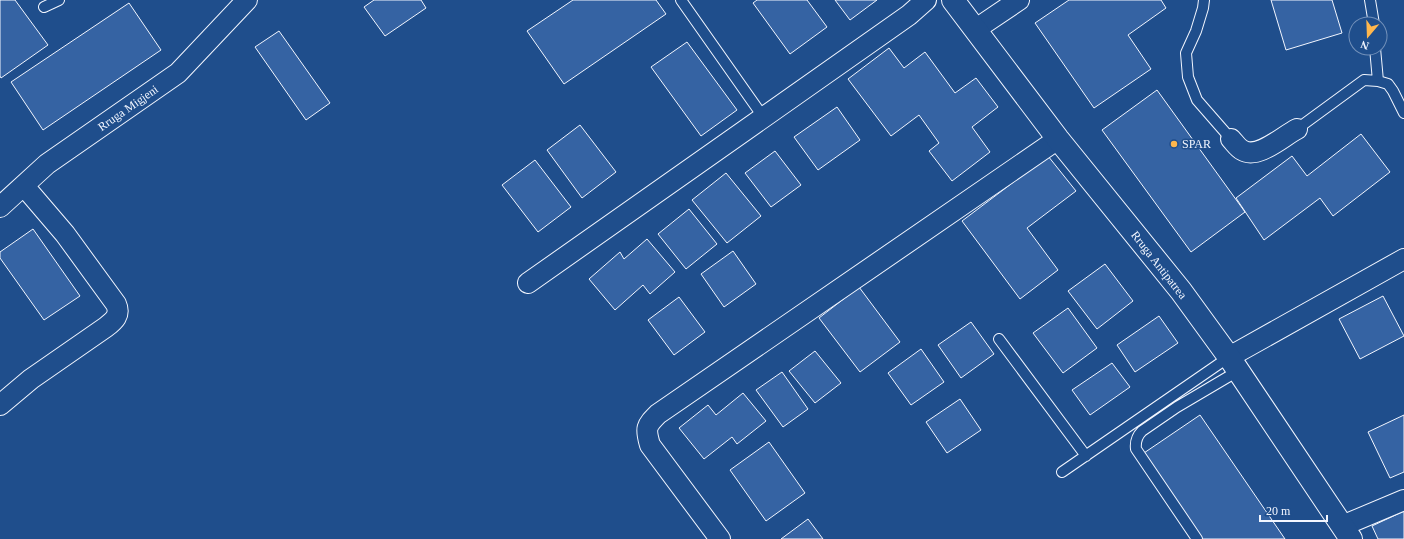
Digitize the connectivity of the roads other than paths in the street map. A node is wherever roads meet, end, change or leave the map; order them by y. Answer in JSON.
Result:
{"nodes":[{"id":1,"x":58,"y":0,"type":"edge"},
{"id":2,"x":247,"y":0,"type":"edge"},
{"id":3,"x":681,"y":0,"type":"edge"},
{"id":4,"x":926,"y":0,"type":"edge"},
{"id":5,"x":953,"y":0,"type":"edge"},
{"id":6,"x":1020,"y":0,"type":"edge"},
{"id":7,"x":1204,"y":0,"type":"edge"},
{"id":8,"x":1370,"y":0,"type":"edge"},
{"id":9,"x":44,"y":7,"type":"dead end"},
{"id":10,"x":1373,"y":16,"type":"edge"},
{"id":11,"x":976,"y":29,"type":"junction"},
{"id":12,"x":1376,"y":56,"type":"edge"},
{"id":13,"x":1378,"y":81,"type":"junction"},
{"id":14,"x":1404,"y":113,"type":"edge"},
{"id":15,"x":764,"y":118,"type":"junction"},
{"id":16,"x":1297,"y":129,"type":"joint"},
{"id":17,"x":1058,"y":139,"type":"junction"},
{"id":18,"x":1231,"y":139,"type":"joint"},
{"id":19,"x":24,"y":186,"type":"junction"},
{"id":20,"x":0,"y":207,"type":"edge"},
{"id":21,"x":1404,"y":259,"type":"edge"},
{"id":22,"x":528,"y":283,"type":"dead end"},
{"id":23,"x":999,"y":339,"type":"dead end"},
{"id":24,"x":1234,"y":364,"type":"junction"},
{"id":25,"x":0,"y":405,"type":"edge"},
{"id":26,"x":1086,"y":456,"type":"junction"},
{"id":27,"x":1062,"y":472,"type":"dead end"},
{"id":28,"x":1404,"y":500,"type":"edge"},
{"id":29,"x":1347,"y":532,"type":"edge"},
{"id":30,"x":720,"y":539,"type":"edge"},
{"id":31,"x":1197,"y":539,"type":"edge"}],
"edges":[{"from":1,"to":9,"type":"lane"},
{"from":2,"to":19,"type":"street","name":"Rruga Migjeni"},
{"from":3,"to":15,"type":"lane"},
{"from":4,"to":15,"type":"street"},
{"from":5,"to":11,"type":"main road","name":"Rruga Antipatrea"},
{"from":6,"to":11,"type":"street"},
{"from":7,"to":18,"type":"lane"},
{"from":8,"to":10,"type":"lane"},
{"from":11,"to":17,"type":"main road","name":"Rruga Antipatrea"},
{"from":12,"to":13,"type":"lane"},
{"from":13,"to":14,"type":"lane"},
{"from":13,"to":16,"type":"lane"},
{"from":15,"to":22,"type":"street"},
{"from":16,"to":18,"type":"street"},
{"from":17,"to":24,"type":"main road","name":"Rruga Antipatrea"},
{"from":17,"to":30,"type":"street"},
{"from":19,"to":20,"type":"street","name":"Rruga Migjeni"},
{"from":19,"to":25,"type":"street"},
{"from":21,"to":24,"type":"street"},
{"from":23,"to":26,"type":"lane"},
{"from":24,"to":26,"type":"lane"},
{"from":24,"to":29,"type":"main road","name":"Rruga Antipatrea"},
{"from":24,"to":31,"type":"lane"},
{"from":26,"to":27,"type":"lane"},
{"from":28,"to":29,"type":"street"}]}
